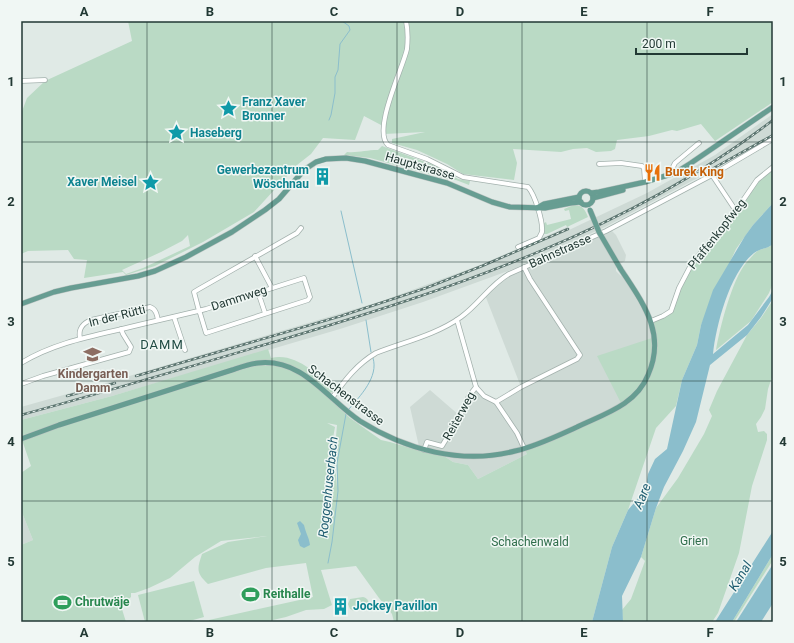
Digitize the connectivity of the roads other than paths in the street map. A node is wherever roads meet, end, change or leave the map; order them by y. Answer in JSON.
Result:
{"nodes":[{"id":1,"x":406,"y":21,"type":"edge"},
{"id":2,"x":45,"y":80,"type":"dead end"},
{"id":3,"x":21,"y":81,"type":"edge"},
{"id":4,"x":773,"y":107,"type":"edge"},
{"id":5,"x":773,"y":139,"type":"edge"},
{"id":6,"x":699,"y":143,"type":"dead end"},
{"id":7,"x":599,"y":164,"type":"dead end"},
{"id":8,"x":773,"y":167,"type":"edge"},
{"id":9,"x":672,"y":174,"type":"junction"},
{"id":10,"x":712,"y":175,"type":"junction"},
{"id":11,"x":645,"y":182,"type":"junction"},
{"id":12,"x":592,"y":196,"type":"junction"},
{"id":13,"x":580,"y":199,"type":"junction"},
{"id":14,"x":588,"y":204,"type":"junction"},
{"id":15,"x":537,"y":208,"type":"junction"},
{"id":16,"x":736,"y":211,"type":"junction"},
{"id":17,"x":301,"y":228,"type":"dead end"},
{"id":18,"x":518,"y":247,"type":"dead end"},
{"id":19,"x":255,"y":256,"type":"junction"},
{"id":20,"x":524,"y":267,"type":"junction"},
{"id":21,"x":272,"y":288,"type":"junction"},
{"id":22,"x":258,"y":292,"type":"junction"},
{"id":23,"x":21,"y":304,"type":"edge"},
{"id":24,"x":199,"y":311,"type":"junction"},
{"id":25,"x":265,"y":313,"type":"junction"},
{"id":26,"x":174,"y":317,"type":"junction"},
{"id":27,"x":158,"y":320,"type":"junction"},
{"id":28,"x":458,"y":320,"type":"junction"},
{"id":29,"x":651,"y":321,"type":"junction"},
{"id":30,"x":121,"y":329,"type":"junction"},
{"id":31,"x":80,"y":338,"type":"junction"},
{"id":32,"x":185,"y":350,"type":"dead end"},
{"id":33,"x":21,"y":363,"type":"edge"},
{"id":34,"x":21,"y":384,"type":"edge"},
{"id":35,"x":476,"y":387,"type":"junction"},
{"id":36,"x":332,"y":398,"type":"junction"},
{"id":37,"x":496,"y":402,"type":"junction"},
{"id":38,"x":21,"y":439,"type":"edge"},
{"id":39,"x":524,"y":448,"type":"junction"},
{"id":40,"x":424,"y":450,"type":"junction"}],
"edges":[{"from":1,"to":15,"type":"street"},
{"from":2,"to":3,"type":"street"},
{"from":4,"to":9,"type":"main road"},
{"from":5,"to":10,"type":"street","name":"Bahnstrasse"},
{"from":6,"to":9,"type":"street"},
{"from":7,"to":11,"type":"street"},
{"from":8,"to":16,"type":"street","name":"Pfaffenkopfweg"},
{"from":9,"to":11,"type":"main road"},
{"from":9,"to":12,"type":"main road"},
{"from":10,"to":16,"type":"street"},
{"from":10,"to":20,"type":"street","name":"Bahnstrasse"},
{"from":11,"to":12,"type":"main road"},
{"from":12,"to":13,"type":"main road"},
{"from":12,"to":14,"type":"main road"},
{"from":13,"to":14,"type":"main road"},
{"from":13,"to":15,"type":"main road","name":"Hauptstrasse"},
{"from":14,"to":29,"type":"main road","name":"Schachenstrasse","bridge":true},
{"from":15,"to":18,"type":"street"},
{"from":15,"to":23,"type":"main road","name":"Hauptstrasse"},
{"from":16,"to":29,"type":"street","name":"Pfaffenkopfweg"},
{"from":17,"to":19,"type":"street"},
{"from":19,"to":21,"type":"street"},
{"from":19,"to":24,"type":"street"},
{"from":20,"to":28,"type":"street","name":"Bahnstrasse"},
{"from":20,"to":37,"type":"street"},
{"from":21,"to":22,"type":"street","name":"Dammweg"},
{"from":21,"to":25,"type":"street","name":"Dammweg"},
{"from":22,"to":24,"type":"street","name":"Dammweg"},
{"from":22,"to":25,"type":"street"},
{"from":24,"to":25,"type":"street"},
{"from":24,"to":26,"type":"street","name":"Dammweg"},
{"from":26,"to":27,"type":"street","name":"Dammweg"},
{"from":26,"to":32,"type":"street"},
{"from":27,"to":30,"type":"street","name":"Dammweg"},
{"from":27,"to":31,"type":"street","name":"In der Rütti"},
{"from":28,"to":35,"type":"street"},
{"from":28,"to":36,"type":"street","name":"Bahnstrasse"},
{"from":29,"to":39,"type":"main road","name":"Schachenstrasse"},
{"from":30,"to":31,"type":"street","name":"Dammweg"},
{"from":30,"to":34,"type":"street"},
{"from":31,"to":33,"type":"street","name":"Dammweg"},
{"from":35,"to":37,"type":"street"},
{"from":35,"to":40,"type":"street","name":"Reiterweg"},
{"from":36,"to":38,"type":"main road","name":"Schachenstrasse"},
{"from":36,"to":40,"type":"main road","name":"Schachenstrasse"},
{"from":37,"to":39,"type":"street"},
{"from":39,"to":40,"type":"main road","name":"Schachenstrasse"}]}
